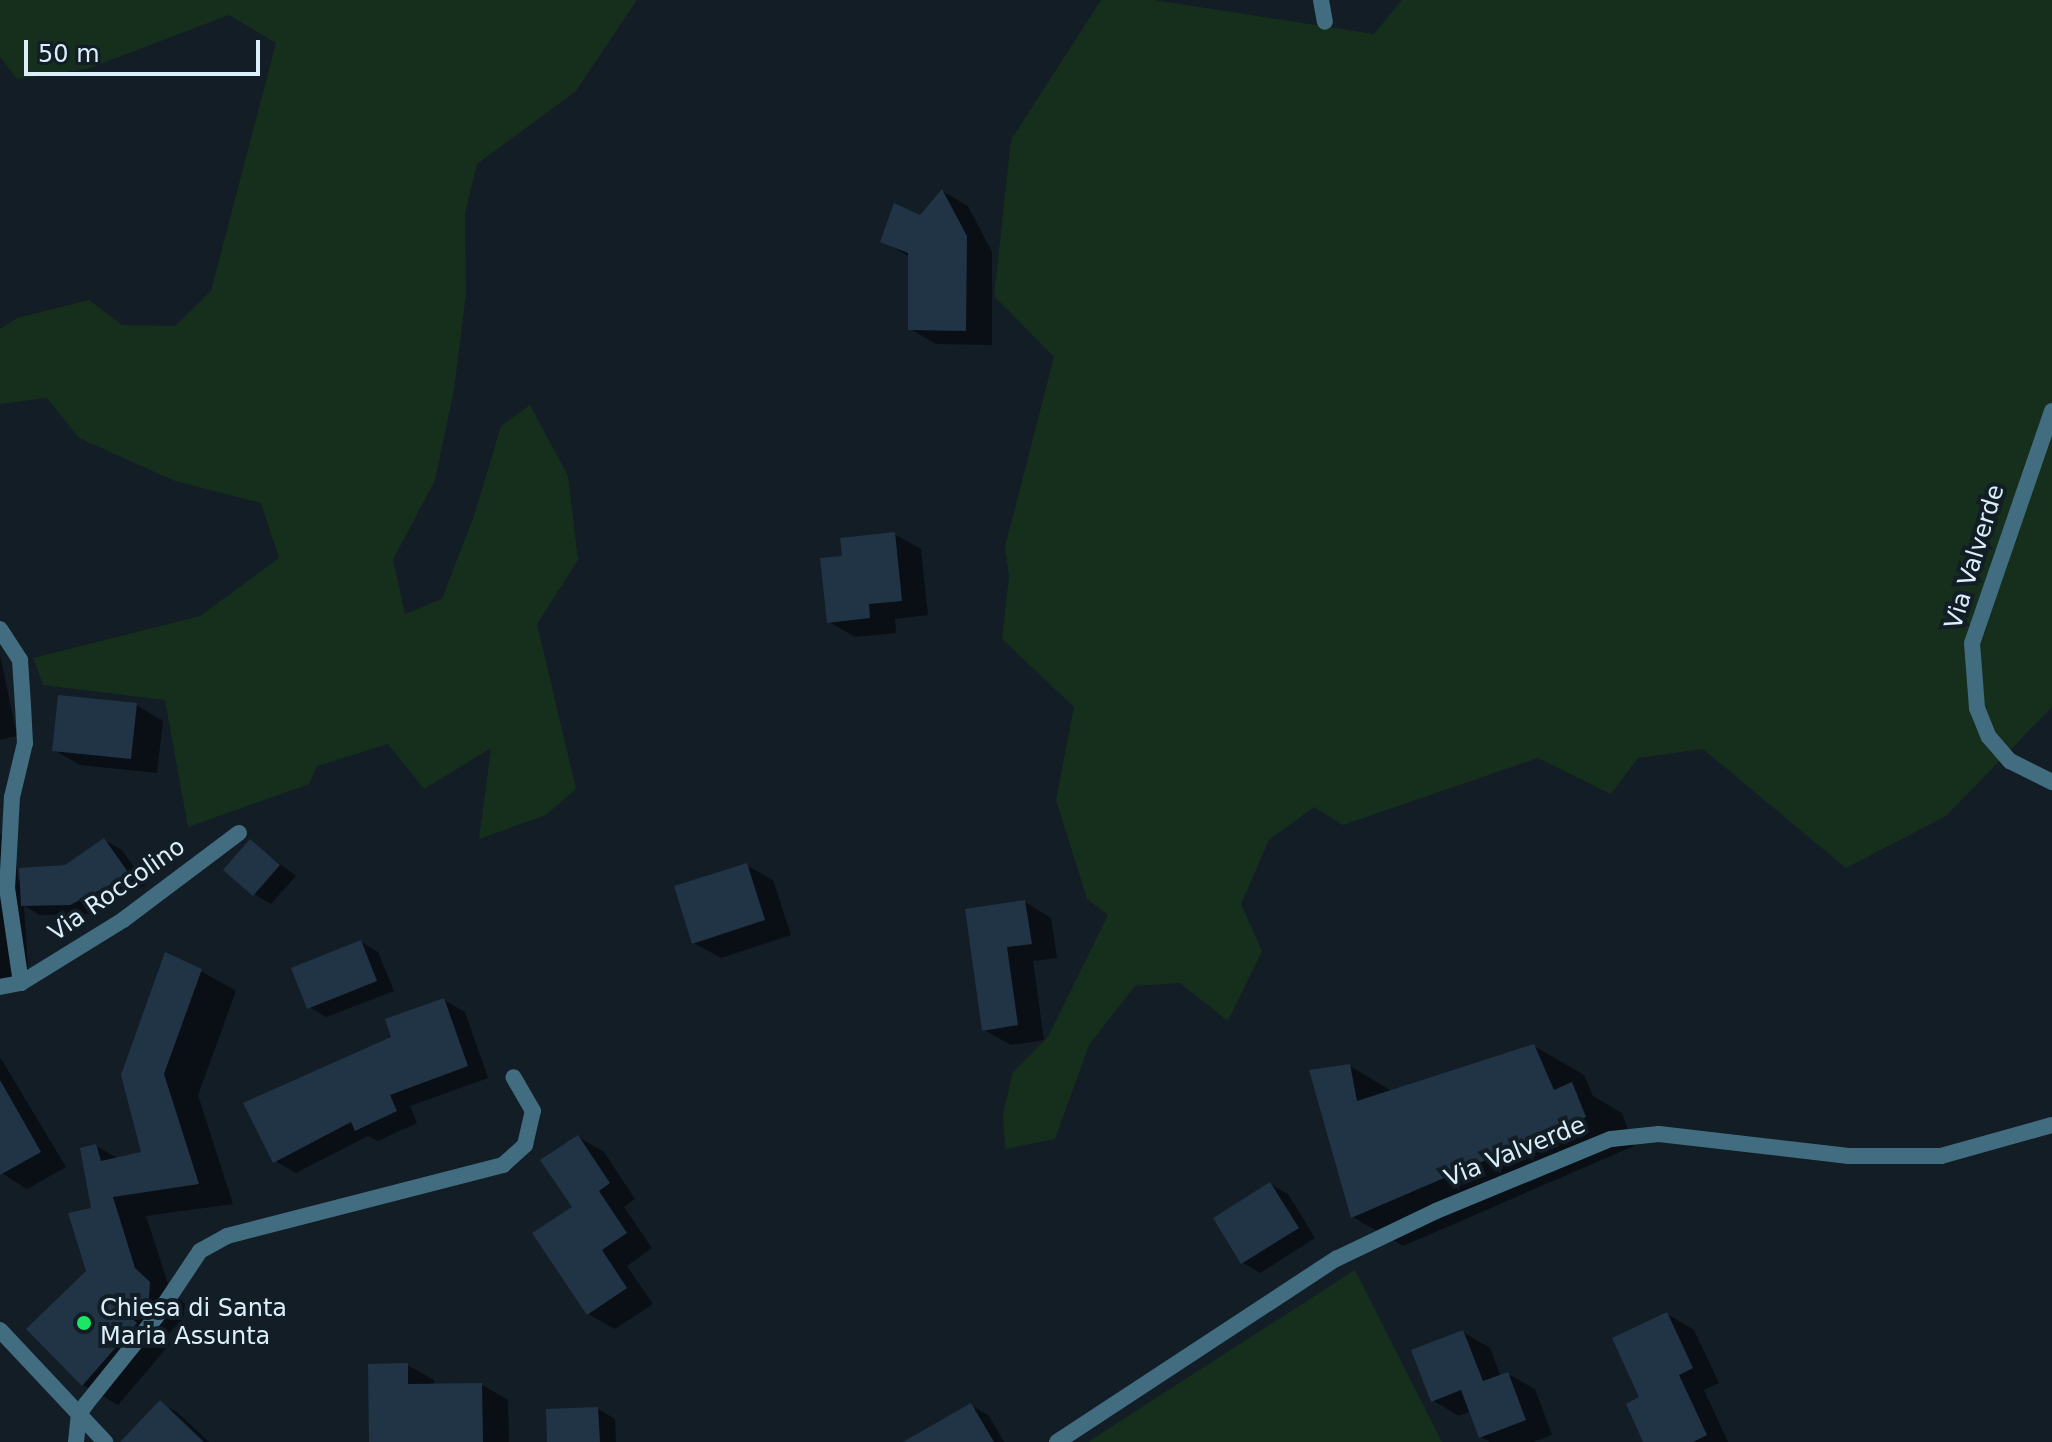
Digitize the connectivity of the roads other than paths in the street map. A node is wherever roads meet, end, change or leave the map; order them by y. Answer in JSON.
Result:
{"nodes":[{"id":1,"x":1321,"y":0,"type":"edge"},
{"id":2,"x":1325,"y":22,"type":"dead end"},
{"id":3,"x":2052,"y":411,"type":"edge"},
{"id":4,"x":0,"y":629,"type":"edge"},
{"id":5,"x":2052,"y":782,"type":"edge"},
{"id":6,"x":239,"y":833,"type":"dead end"},
{"id":7,"x":21,"y":983,"type":"junction"},
{"id":8,"x":0,"y":987,"type":"edge"},
{"id":9,"x":513,"y":1077,"type":"dead end"},
{"id":10,"x":2052,"y":1125,"type":"edge"},
{"id":11,"x":0,"y":1330,"type":"edge"},
{"id":12,"x":79,"y":1415,"type":"junction"},
{"id":13,"x":76,"y":1442,"type":"edge"},
{"id":14,"x":105,"y":1442,"type":"edge"},
{"id":15,"x":1057,"y":1442,"type":"edge"}],
"edges":[{"from":1,"to":2,"type":"street"},
{"from":3,"to":5,"type":"street","name":"Via Valverde"},
{"from":4,"to":7,"type":"street","name":"Via Roccolino"},
{"from":6,"to":7,"type":"street","name":"Via Roccolino"},
{"from":7,"to":8,"type":"street","name":"Via Roccolino"},
{"from":9,"to":12,"type":"street"},
{"from":10,"to":15,"type":"street","name":"Via Valverde"},
{"from":11,"to":12,"type":"street"},
{"from":12,"to":13,"type":"street"},
{"from":12,"to":14,"type":"street"}]}
